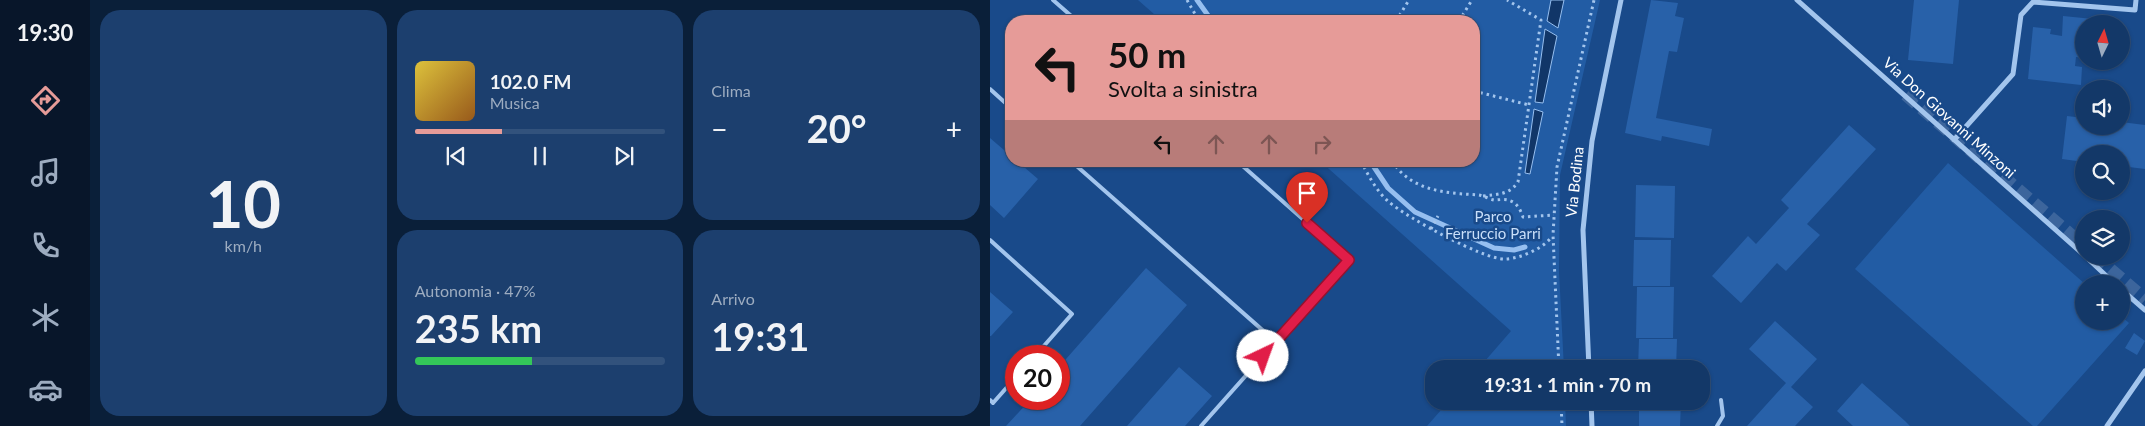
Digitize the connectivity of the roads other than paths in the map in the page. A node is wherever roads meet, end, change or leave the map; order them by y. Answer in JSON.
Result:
{"nodes":[{"id":1,"x":1053,"y":0,"type":"edge"},
{"id":2,"x":1621,"y":0,"type":"edge"},
{"id":3,"x":1797,"y":0,"type":"edge"},
{"id":4,"x":2136,"y":0,"type":"edge"},
{"id":5,"x":1071,"y":15,"type":"edge"},
{"id":6,"x":990,"y":89,"type":"edge"},
{"id":7,"x":1005,"y":103,"type":"edge"},
{"id":8,"x":1954,"y":140,"type":"junction"},
{"id":9,"x":1078,"y":167,"type":"edge"},
{"id":10,"x":1244,"y":167,"type":"edge"},
{"id":11,"x":990,"y":240,"type":"edge"},
{"id":12,"x":2075,"y":248,"type":"edge"},
{"id":13,"x":2094,"y":265,"type":"edge"},
{"id":14,"x":2105,"y":275,"type":"edge"},
{"id":15,"x":2130,"y":297,"type":"edge"},
{"id":16,"x":2145,"y":310,"type":"edge"},
{"id":17,"x":1276,"y":342,"type":"junction"},
{"id":18,"x":1045,"y":345,"type":"edge"},
{"id":19,"x":1589,"y":360,"type":"edge"},
{"id":20,"x":2145,"y":371,"type":"edge"},
{"id":21,"x":1005,"y":390,"type":"edge"},
{"id":22,"x":990,"y":400,"type":"edge"},
{"id":23,"x":1720,"y":400,"type":"dead end"},
{"id":24,"x":1591,"y":410,"type":"edge"},
{"id":25,"x":1201,"y":426,"type":"edge"},
{"id":26,"x":1592,"y":426,"type":"edge"},
{"id":27,"x":1717,"y":426,"type":"edge"},
{"id":28,"x":2107,"y":426,"type":"edge"}],
"edges":[{"from":1,"to":5,"type":"lane"},
{"from":2,"to":19,"type":"street","name":"Via Bodina"},
{"from":3,"to":8,"type":"street","name":"Via Don Giovanni Minzoni"},
{"from":4,"to":8,"type":"street"},
{"from":6,"to":7,"type":"lane"},
{"from":8,"to":12,"type":"street","name":"Via Don Giovanni Minzoni"},
{"from":9,"to":17,"type":"lane"},
{"from":10,"to":17,"type":"lane"},
{"from":11,"to":18,"type":"lane"},
{"from":13,"to":14,"type":"street","name":"Via Don Giovanni Minzoni"},
{"from":15,"to":16,"type":"street"},
{"from":17,"to":25,"type":"lane"},
{"from":20,"to":28,"type":"street"},
{"from":21,"to":22,"type":"lane"},
{"from":23,"to":27,"type":"lane"},
{"from":24,"to":26,"type":"street"}]}
